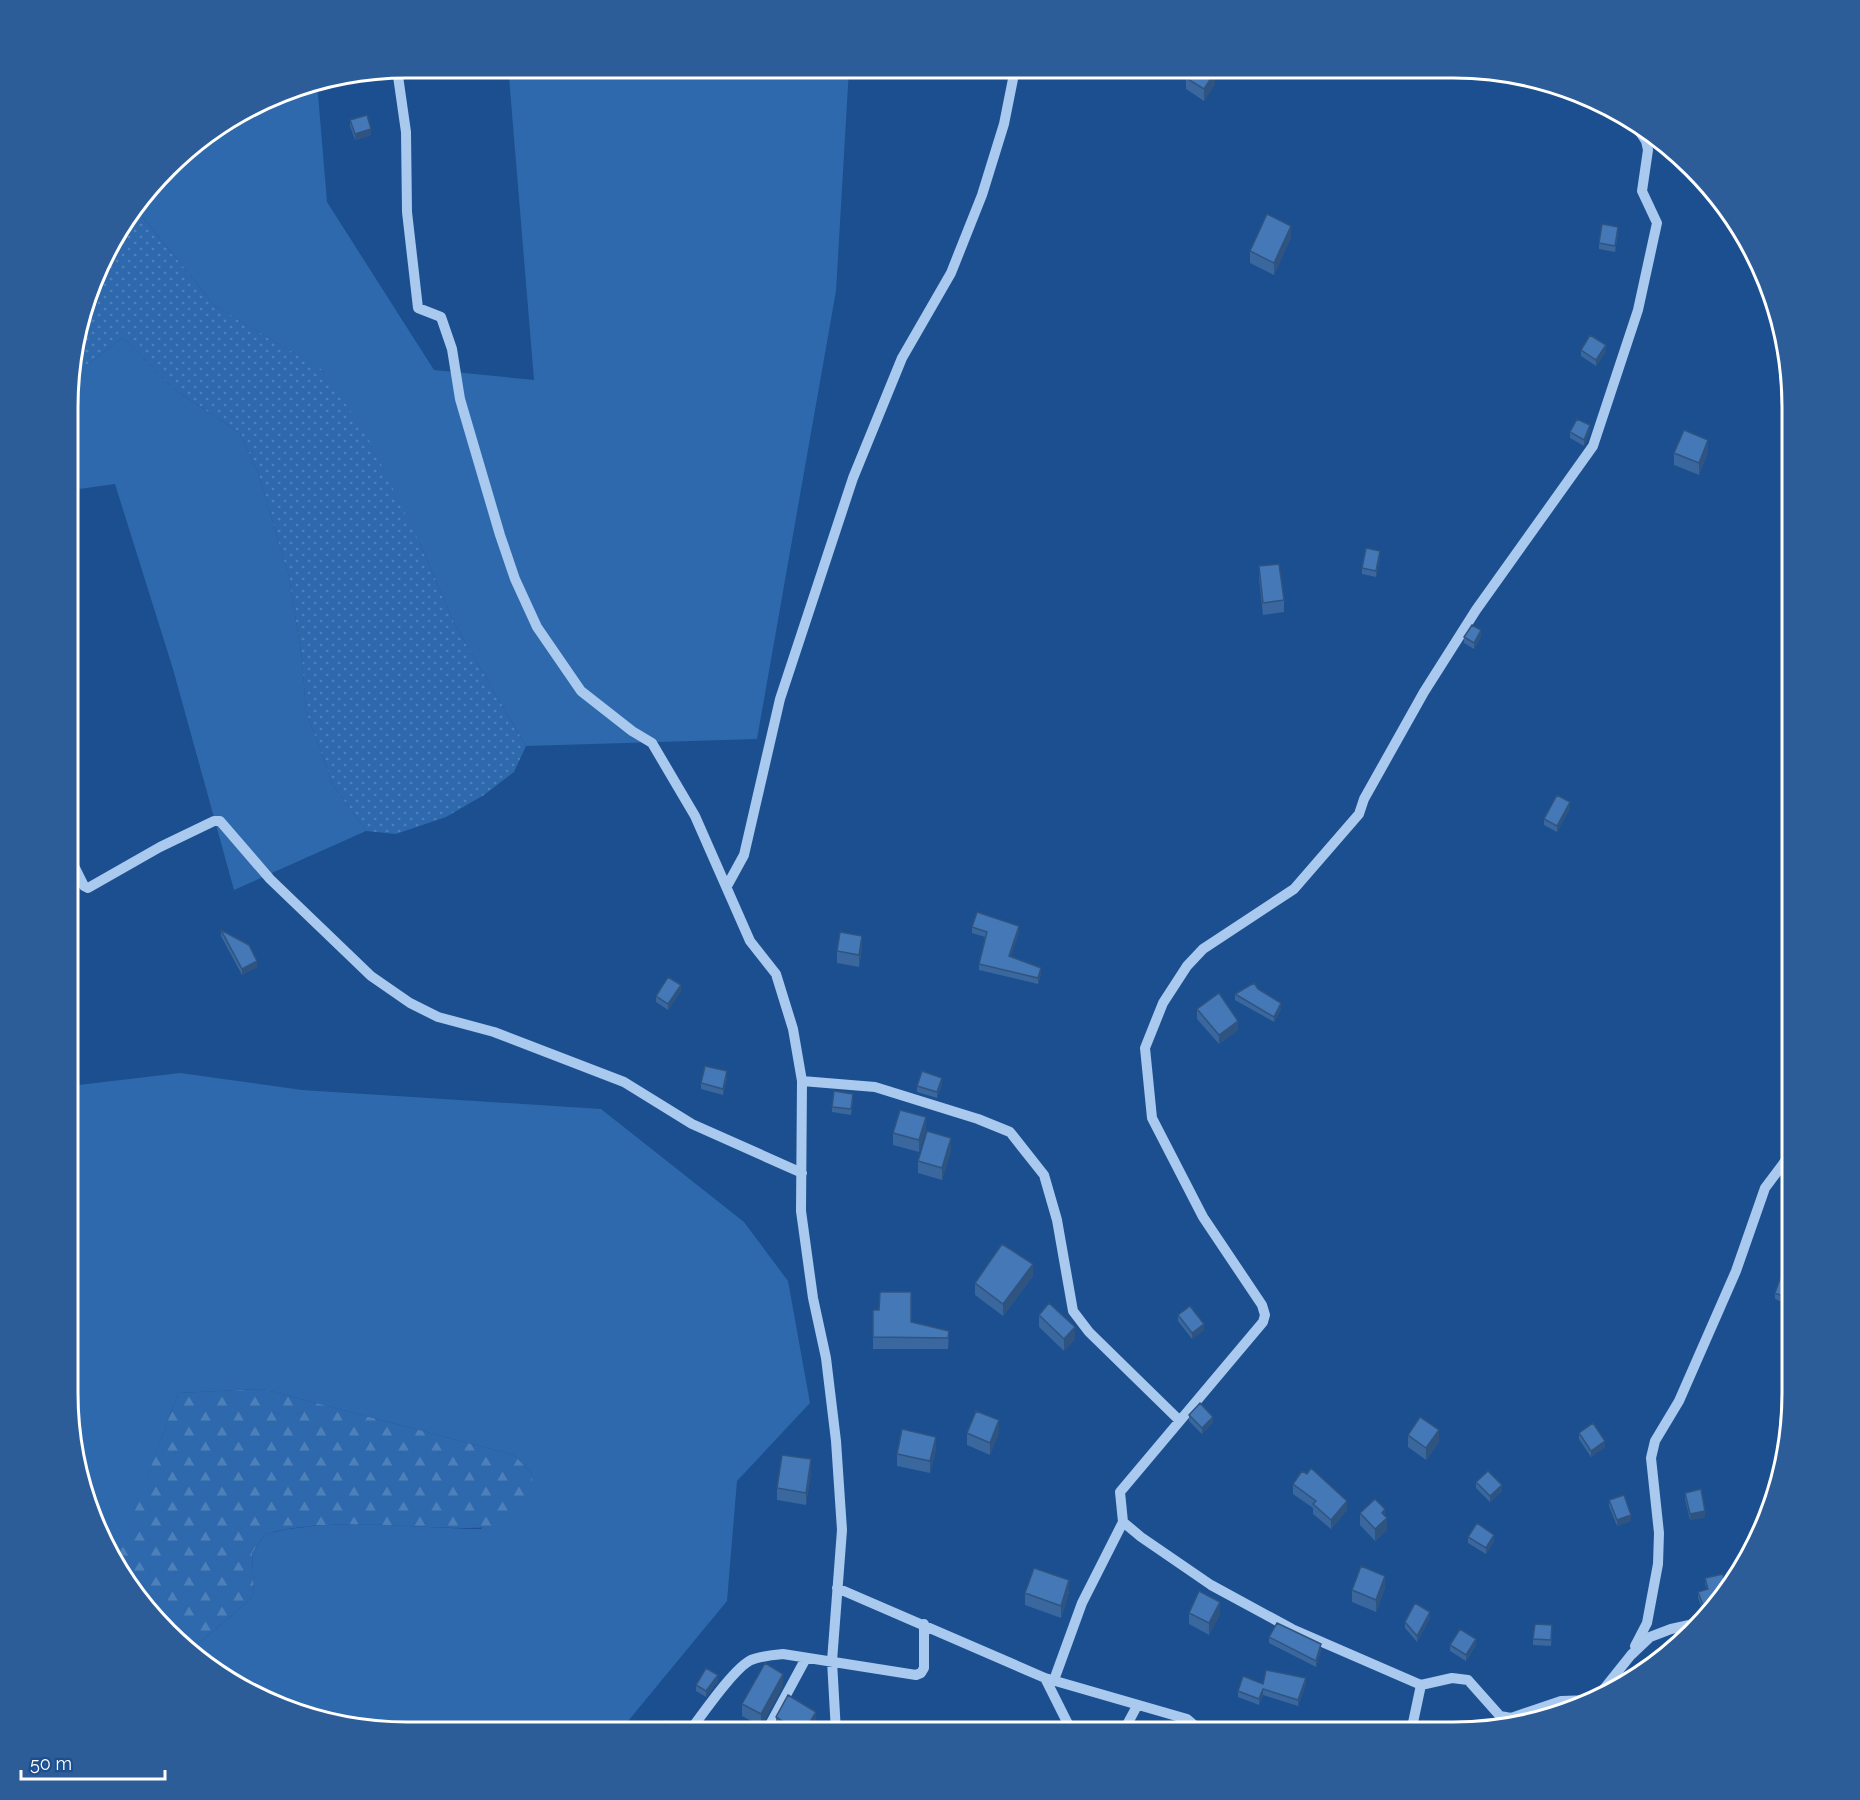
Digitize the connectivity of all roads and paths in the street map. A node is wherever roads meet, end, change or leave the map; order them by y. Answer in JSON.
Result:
{"nodes":[{"id":1,"x":398,"y":78,"type":"edge"},
{"id":2,"x":1013,"y":78,"type":"edge"},
{"id":3,"x":1645,"y":140,"type":"edge"},
{"id":4,"x":78,"y":874,"type":"edge"},
{"id":5,"x":727,"y":886,"type":"junction"},
{"id":6,"x":802,"y":1081,"type":"junction"},
{"id":7,"x":1782,"y":1165,"type":"edge"},
{"id":8,"x":802,"y":1173,"type":"junction"},
{"id":9,"x":1179,"y":1420,"type":"junction"},
{"id":10,"x":1124,"y":1522,"type":"junction"},
{"id":11,"x":837,"y":1588,"type":"junction"},
{"id":12,"x":924,"y":1624,"type":"junction"},
{"id":13,"x":1686,"y":1626,"type":"edge"},
{"id":14,"x":1631,"y":1655,"type":"junction"},
{"id":15,"x":805,"y":1660,"type":"junction"},
{"id":16,"x":832,"y":1661,"type":"junction"},
{"id":17,"x":1050,"y":1679,"type":"junction"},
{"id":18,"x":1609,"y":1683,"type":"edge"},
{"id":19,"x":1421,"y":1685,"type":"junction"},
{"id":20,"x":1570,"y":1701,"type":"edge"},
{"id":21,"x":1137,"y":1706,"type":"junction"},
{"id":22,"x":1517,"y":1716,"type":"edge"},
{"id":23,"x":1507,"y":1717,"type":"edge"},
{"id":24,"x":697,"y":1722,"type":"edge"},
{"id":25,"x":771,"y":1722,"type":"edge"},
{"id":26,"x":836,"y":1722,"type":"edge"},
{"id":27,"x":1068,"y":1722,"type":"edge"},
{"id":28,"x":1128,"y":1722,"type":"edge"},
{"id":29,"x":1190,"y":1722,"type":"edge"},
{"id":30,"x":1413,"y":1722,"type":"edge"}],
"edges":[{"from":1,"to":5,"type":"street"},
{"from":2,"to":5,"type":"street"},
{"from":3,"to":9,"type":"street"},
{"from":4,"to":8,"type":"street"},
{"from":5,"to":6,"type":"street"},
{"from":6,"to":8,"type":"street"},
{"from":6,"to":9,"type":"street"},
{"from":7,"to":14,"type":"street"},
{"from":8,"to":11,"type":"street"},
{"from":9,"to":10,"type":"street"},
{"from":10,"to":17,"type":"street"},
{"from":10,"to":19,"type":"street"},
{"from":11,"to":12,"type":"street"},
{"from":11,"to":16,"type":"street"},
{"from":12,"to":16,"type":"street"},
{"from":12,"to":17,"type":"street"},
{"from":13,"to":14,"type":"street"},
{"from":14,"to":18,"type":"street"},
{"from":15,"to":16,"type":"street"},
{"from":15,"to":24,"type":"street"},
{"from":15,"to":25,"type":"street"},
{"from":16,"to":26,"type":"street"},
{"from":17,"to":21,"type":"street"},
{"from":17,"to":27,"type":"street"},
{"from":19,"to":23,"type":"street"},
{"from":19,"to":30,"type":"street"},
{"from":20,"to":22,"type":"street"},
{"from":21,"to":28,"type":"street"},
{"from":21,"to":29,"type":"street"}]}
